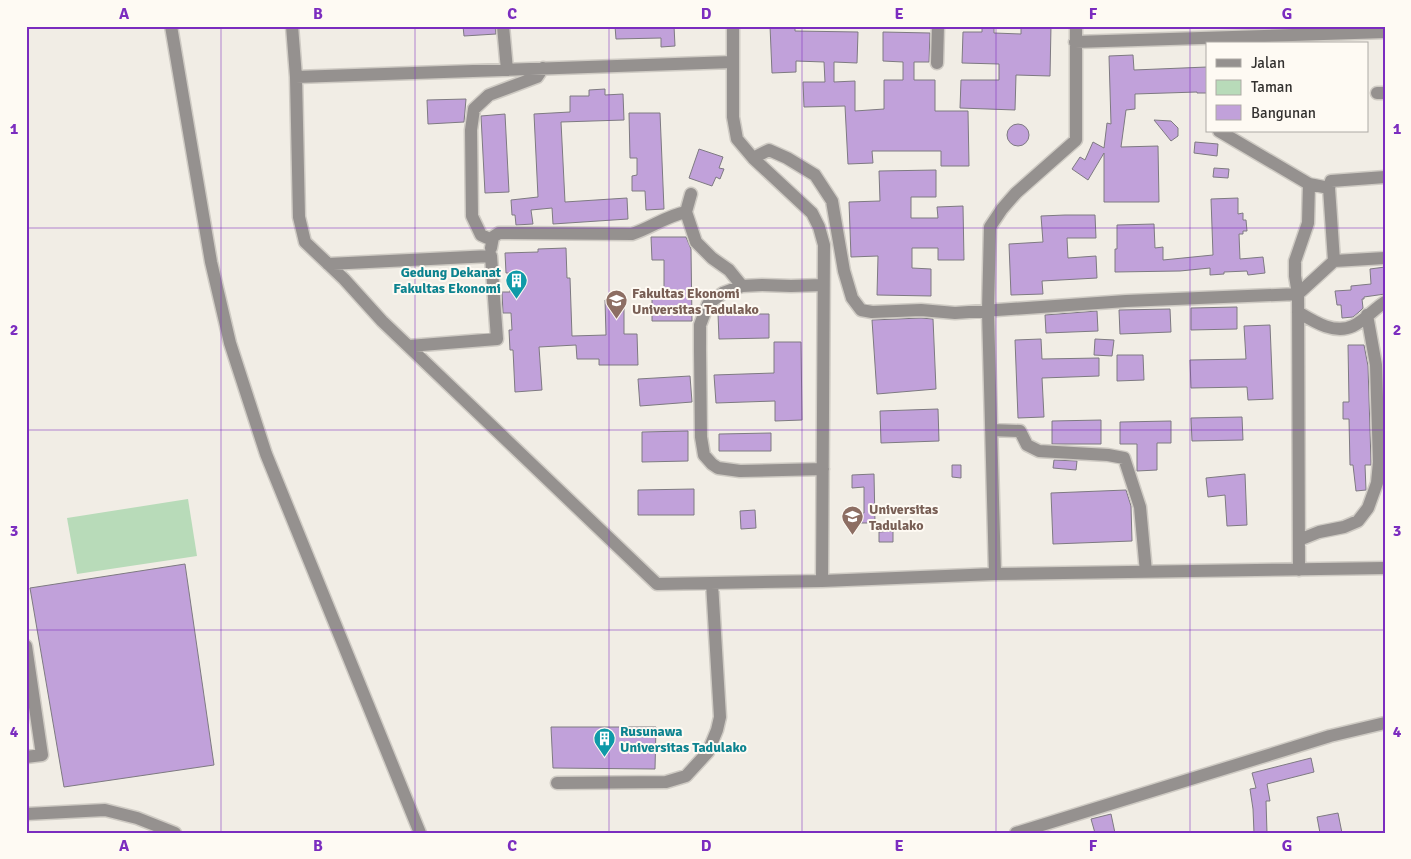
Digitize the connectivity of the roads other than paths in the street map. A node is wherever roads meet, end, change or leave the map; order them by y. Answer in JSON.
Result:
{"nodes":[{"id":1,"x":171,"y":26,"type":"edge"},
{"id":2,"x":292,"y":26,"type":"edge"},
{"id":3,"x":503,"y":26,"type":"edge"},
{"id":4,"x":733,"y":26,"type":"edge"},
{"id":5,"x":938,"y":26,"type":"edge"},
{"id":6,"x":1076,"y":26,"type":"edge"},
{"id":7,"x":1276,"y":31,"type":"edge"},
{"id":8,"x":1385,"y":32,"type":"edge"},
{"id":9,"x":1221,"y":41,"type":"edge"},
{"id":10,"x":1075,"y":42,"type":"junction"},
{"id":11,"x":733,"y":62,"type":"junction"},
{"id":12,"x":937,"y":62,"type":"dead end"},
{"id":13,"x":543,"y":68,"type":"junction"},
{"id":14,"x":507,"y":70,"type":"junction"},
{"id":15,"x":296,"y":77,"type":"junction"},
{"id":16,"x":1221,"y":132,"type":"edge"},
{"id":17,"x":754,"y":158,"type":"junction"},
{"id":18,"x":1385,"y":177,"type":"edge"},
{"id":19,"x":1309,"y":184,"type":"junction"},
{"id":20,"x":1329,"y":188,"type":"junction"},
{"id":21,"x":691,"y":194,"type":"dead end"},
{"id":22,"x":686,"y":212,"type":"junction"},
{"id":23,"x":492,"y":240,"type":"junction"},
{"id":24,"x":491,"y":256,"type":"junction"},
{"id":25,"x":1385,"y":258,"type":"edge"},
{"id":26,"x":1334,"y":261,"type":"junction"},
{"id":27,"x":328,"y":264,"type":"junction"},
{"id":28,"x":823,"y":285,"type":"junction"},
{"id":29,"x":742,"y":286,"type":"junction"},
{"id":30,"x":1298,"y":294,"type":"junction"},
{"id":31,"x":1385,"y":302,"type":"edge"},
{"id":32,"x":988,"y":311,"type":"junction"},
{"id":33,"x":1298,"y":312,"type":"junction"},
{"id":34,"x":1367,"y":314,"type":"junction"},
{"id":35,"x":409,"y":346,"type":"junction"},
{"id":36,"x":991,"y":430,"type":"junction"},
{"id":37,"x":823,"y":469,"type":"junction"},
{"id":38,"x":1381,"y":483,"type":"edge"},
{"id":39,"x":1299,"y":540,"type":"junction"},
{"id":40,"x":1385,"y":568,"type":"edge"},
{"id":41,"x":1300,"y":570,"type":"junction"},
{"id":42,"x":1146,"y":572,"type":"junction"},
{"id":43,"x":994,"y":574,"type":"junction"},
{"id":44,"x":822,"y":581,"type":"junction"},
{"id":45,"x":712,"y":583,"type":"junction"},
{"id":46,"x":26,"y":646,"type":"edge"},
{"id":47,"x":1385,"y":723,"type":"edge"},
{"id":48,"x":26,"y":757,"type":"edge"},
{"id":49,"x":557,"y":783,"type":"dead end"},
{"id":50,"x":27,"y":811,"type":"edge"},
{"id":51,"x":175,"y":833,"type":"edge"},
{"id":52,"x":420,"y":833,"type":"edge"},
{"id":53,"x":1016,"y":833,"type":"edge"}],
"edges":[{"from":1,"to":52,"type":"street"},
{"from":2,"to":15,"type":"street"},
{"from":3,"to":14,"type":"street"},
{"from":4,"to":11,"type":"street"},
{"from":5,"to":12,"type":"street"},
{"from":6,"to":10,"type":"street"},
{"from":7,"to":8,"type":"street"},
{"from":7,"to":9,"type":"street"},
{"from":9,"to":10,"type":"street"},
{"from":10,"to":32,"type":"street"},
{"from":11,"to":13,"type":"street"},
{"from":11,"to":17,"type":"street"},
{"from":13,"to":14,"type":"street"},
{"from":13,"to":23,"type":"street"},
{"from":14,"to":15,"type":"street"},
{"from":15,"to":27,"type":"street"},
{"from":16,"to":19,"type":"street"},
{"from":17,"to":28,"type":"street"},
{"from":17,"to":32,"type":"street"},
{"from":18,"to":20,"type":"street"},
{"from":19,"to":20,"type":"street"},
{"from":19,"to":30,"type":"street"},
{"from":20,"to":26,"type":"street"},
{"from":21,"to":22,"type":"street"},
{"from":22,"to":23,"type":"street"},
{"from":22,"to":29,"type":"street"},
{"from":23,"to":24,"type":"street"},
{"from":24,"to":27,"type":"street"},
{"from":24,"to":35,"type":"street"},
{"from":25,"to":26,"type":"street"},
{"from":26,"to":30,"type":"street"},
{"from":27,"to":35,"type":"street"},
{"from":28,"to":29,"type":"street"},
{"from":28,"to":37,"type":"street"},
{"from":29,"to":37,"type":"street"},
{"from":30,"to":32,"type":"street"},
{"from":30,"to":33,"type":"street"},
{"from":31,"to":34,"type":"street"},
{"from":32,"to":36,"type":"street"},
{"from":33,"to":34,"type":"street"},
{"from":33,"to":39,"type":"street"},
{"from":34,"to":38,"type":"street"},
{"from":35,"to":45,"type":"street"},
{"from":36,"to":42,"type":"street"},
{"from":36,"to":43,"type":"street"},
{"from":37,"to":44,"type":"street"},
{"from":38,"to":39,"type":"street"},
{"from":39,"to":41,"type":"street"},
{"from":40,"to":41,"type":"street"},
{"from":41,"to":42,"type":"street"},
{"from":42,"to":43,"type":"street"},
{"from":43,"to":44,"type":"street"},
{"from":44,"to":45,"type":"street"},
{"from":45,"to":49,"type":"street"},
{"from":46,"to":48,"type":"street"},
{"from":47,"to":53,"type":"street"},
{"from":50,"to":51,"type":"street"}]}
